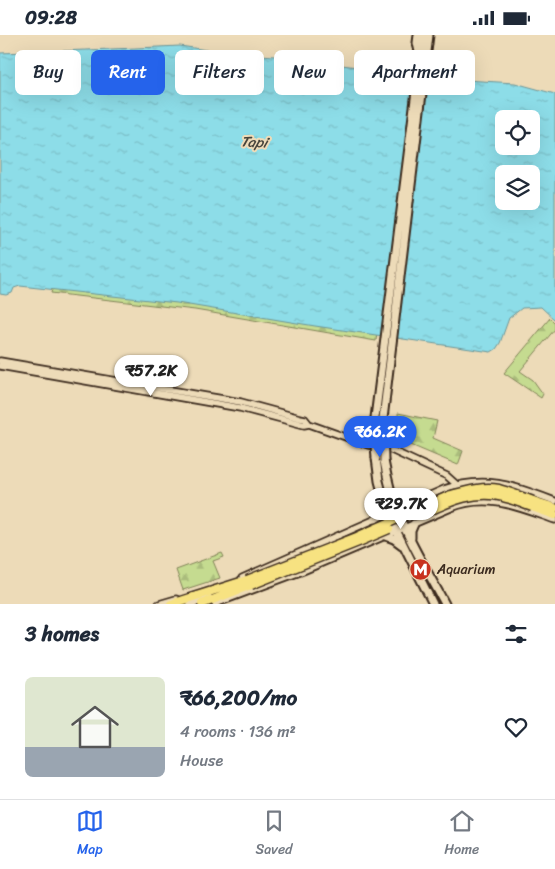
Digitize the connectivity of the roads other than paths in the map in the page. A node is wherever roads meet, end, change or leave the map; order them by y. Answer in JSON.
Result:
{"nodes":[{"id":1,"x":423,"y":35,"type":"edge"},
{"id":2,"x":429,"y":35,"type":"edge"},
{"id":3,"x":434,"y":35,"type":"edge"},
{"id":4,"x":423,"y":50,"type":"edge"},
{"id":5,"x":425,"y":50,"type":"edge"},
{"id":6,"x":429,"y":50,"type":"edge"},
{"id":7,"x":418,"y":95,"type":"edge"},
{"id":8,"x":419,"y":95,"type":"edge"},
{"id":9,"x":0,"y":361,"type":"edge"},
{"id":10,"x":0,"y":365,"type":"edge"},
{"id":11,"x":309,"y":424,"type":"junction"},
{"id":12,"x":457,"y":485,"type":"junction"},
{"id":13,"x":392,"y":494,"type":"junction"},
{"id":14,"x":385,"y":500,"type":"junction"},
{"id":15,"x":555,"y":501,"type":"edge"},
{"id":16,"x":465,"y":503,"type":"junction"},
{"id":17,"x":411,"y":504,"type":"junction"},
{"id":18,"x":533,"y":504,"type":"junction"},
{"id":19,"x":555,"y":508,"type":"edge"},
{"id":20,"x":397,"y":510,"type":"junction"},
{"id":21,"x":388,"y":514,"type":"junction"},
{"id":22,"x":555,"y":515,"type":"edge"},
{"id":23,"x":376,"y":519,"type":"junction"},
{"id":24,"x":555,"y":520,"type":"edge"},
{"id":25,"x":414,"y":524,"type":"junction"},
{"id":26,"x":405,"y":528,"type":"junction"},
{"id":27,"x":396,"y":532,"type":"junction"},
{"id":28,"x":386,"y":536,"type":"junction"},
{"id":29,"x":411,"y":540,"type":"junction"},
{"id":30,"x":404,"y":547,"type":"junction"},
{"id":31,"x":249,"y":582,"type":"junction"},
{"id":32,"x":214,"y":589,"type":"junction"},
{"id":33,"x":218,"y":600,"type":"edge"},
{"id":34,"x":159,"y":604,"type":"edge"},
{"id":35,"x":170,"y":604,"type":"edge"},
{"id":36,"x":179,"y":604,"type":"edge"},
{"id":37,"x":190,"y":604,"type":"edge"},
{"id":38,"x":202,"y":604,"type":"edge"},
{"id":39,"x":432,"y":604,"type":"edge"},
{"id":40,"x":445,"y":604,"type":"edge"}],
"edges":[{"from":1,"to":4,"type":"main road"},
{"from":2,"to":5,"type":"main road"},
{"from":3,"to":6,"type":"main road"},
{"from":7,"to":14,"type":"main road","bridge":true},
{"from":8,"to":13,"type":"main road","bridge":true},
{"from":9,"to":11,"type":"street"},
{"from":10,"to":11,"type":"street"},
{"from":11,"to":12,"type":"street"},
{"from":12,"to":15,"type":"street"},
{"from":12,"to":16,"type":"street"},
{"from":12,"to":17,"type":"street"},
{"from":13,"to":17,"type":"main road"},
{"from":13,"to":20,"type":"main road"},
{"from":14,"to":21,"type":"main road"},
{"from":14,"to":23,"type":"main road"},
{"from":16,"to":24,"type":"street"},
{"from":16,"to":25,"type":"street"},
{"from":17,"to":20,"type":"street"},
{"from":18,"to":19,"type":"highway"},
{"from":18,"to":22,"type":"highway"},
{"from":18,"to":31,"type":"highway","bridge":true},
{"from":20,"to":21,"type":"street"},
{"from":20,"to":26,"type":"main road"},
{"from":21,"to":23,"type":"street"},
{"from":21,"to":27,"type":"main road"},
{"from":23,"to":34,"type":"street"},
{"from":25,"to":26,"type":"street"},
{"from":25,"to":29,"type":"main road"},
{"from":26,"to":27,"type":"street"},
{"from":26,"to":29,"type":"main road"},
{"from":27,"to":28,"type":"street"},
{"from":27,"to":30,"type":"main road"},
{"from":28,"to":30,"type":"main road"},
{"from":28,"to":33,"type":"street"},
{"from":29,"to":40,"type":"main road"},
{"from":30,"to":39,"type":"main road"},
{"from":31,"to":32,"type":"highway"},
{"from":31,"to":33,"type":"highway"},
{"from":32,"to":35,"type":"highway"},
{"from":32,"to":36,"type":"main road"},
{"from":33,"to":37,"type":"main road"},
{"from":33,"to":38,"type":"highway"}]}
